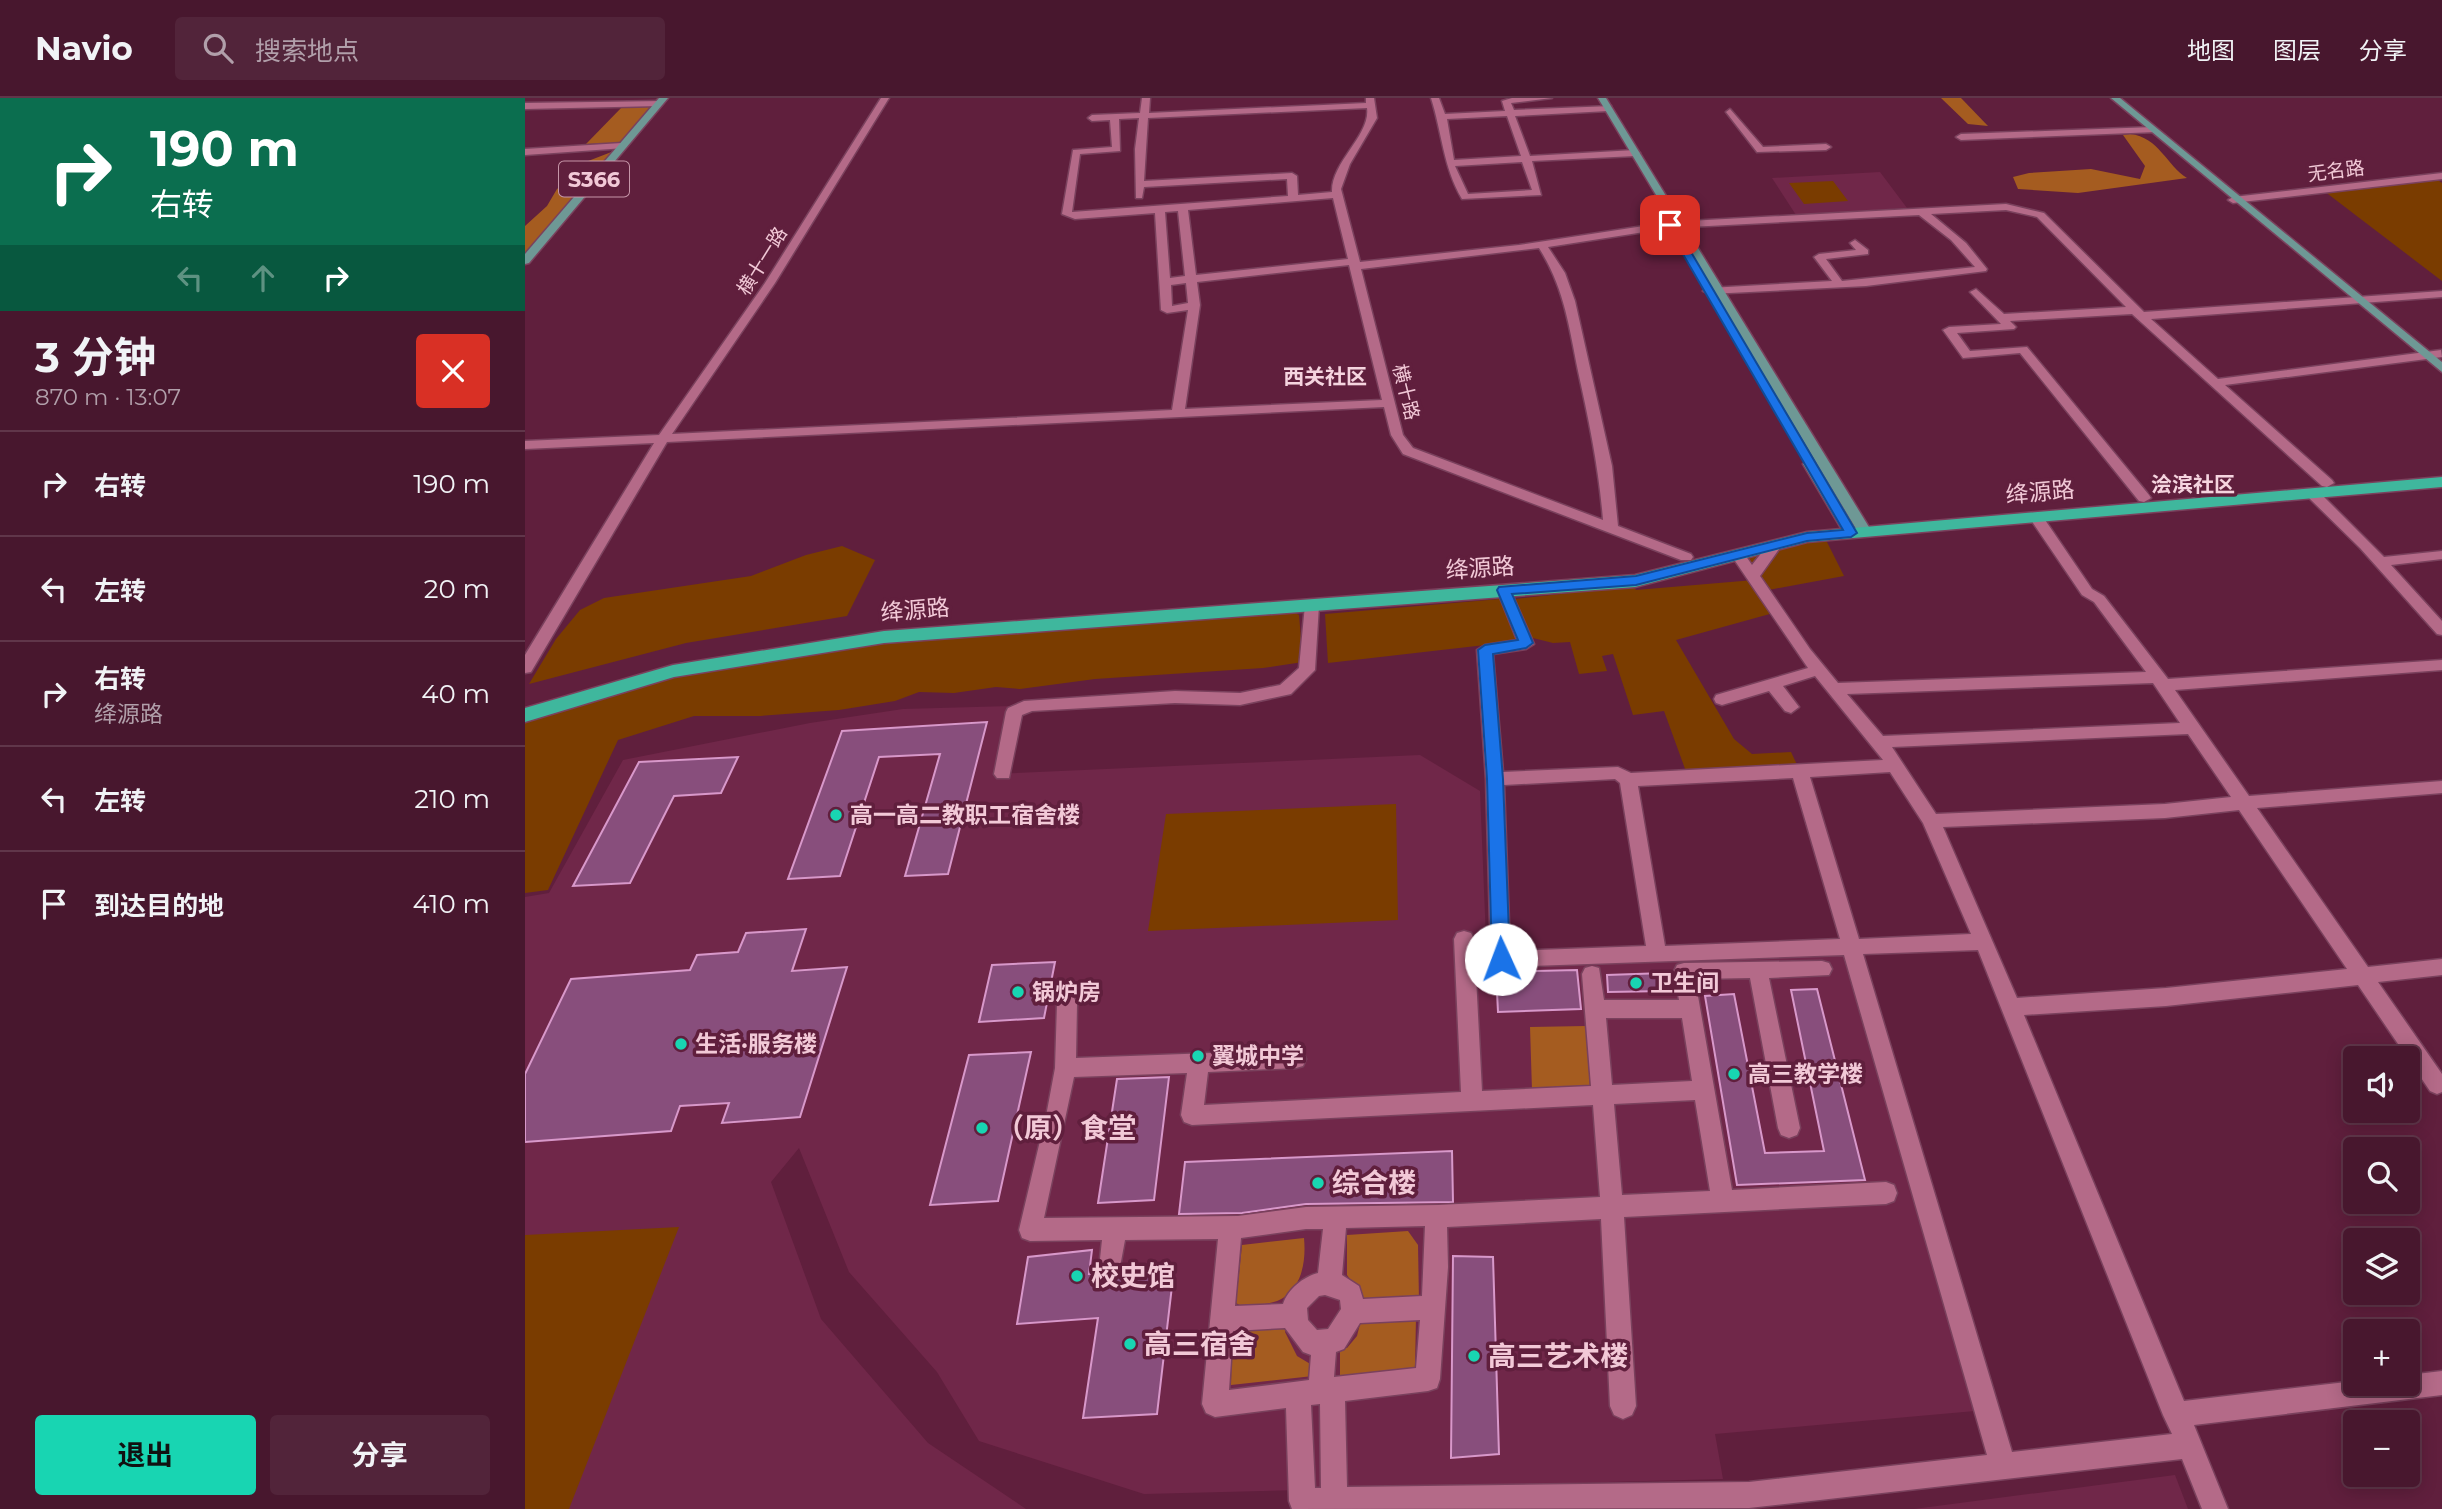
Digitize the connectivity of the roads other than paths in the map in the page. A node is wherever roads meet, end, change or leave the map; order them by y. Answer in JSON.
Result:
{"nodes":[{"id":1,"x":885,"y":98,"type":"edge"},
{"id":2,"x":1146,"y":98,"type":"edge"},
{"id":3,"x":1435,"y":98,"type":"edge"},
{"id":4,"x":1548,"y":98,"type":"edge"},
{"id":5,"x":2115,"y":98,"type":"edge"},
{"id":6,"x":2125,"y":98,"type":"edge"},
{"id":7,"x":662,"y":100,"type":"edge"},
{"id":8,"x":1371,"y":102,"type":"edge"},
{"id":9,"x":1602,"y":103,"type":"edge"},
{"id":10,"x":525,"y":106,"type":"edge"},
{"id":11,"x":1729,"y":110,"type":"dead end"},
{"id":12,"x":1510,"y":113,"type":"junction"},
{"id":13,"x":1143,"y":116,"type":"junction"},
{"id":14,"x":1114,"y":117,"type":"junction"},
{"id":15,"x":1441,"y":117,"type":"junction"},
{"id":16,"x":1092,"y":118,"type":"dead end"},
{"id":17,"x":2153,"y":130,"type":"junction"},
{"id":18,"x":1961,"y":137,"type":"dead end"},
{"id":19,"x":622,"y":146,"type":"junction"},
{"id":20,"x":1826,"y":147,"type":"dead end"},
{"id":21,"x":525,"y":152,"type":"edge"},
{"id":22,"x":1632,"y":153,"type":"junction"},
{"id":23,"x":1527,"y":159,"type":"junction"},
{"id":24,"x":1450,"y":163,"type":"junction"},
{"id":25,"x":2441,"y":177,"type":"edge"},
{"id":26,"x":1139,"y":184,"type":"junction"},
{"id":27,"x":1338,"y":195,"type":"junction"},
{"id":28,"x":1294,"y":198,"type":"junction"},
{"id":29,"x":2240,"y":199,"type":"junction"},
{"id":30,"x":1183,"y":208,"type":"junction"},
{"id":31,"x":1160,"y":209,"type":"junction"},
{"id":32,"x":1139,"y":211,"type":"junction"},
{"id":33,"x":1922,"y":212,"type":"junction"},
{"id":34,"x":1674,"y":224,"type":"junction"},
{"id":35,"x":1855,"y":243,"type":"dead end"},
{"id":36,"x":1542,"y":245,"type":"junction"},
{"id":37,"x":525,"y":261,"type":"edge"},
{"id":38,"x":1356,"y":263,"type":"junction"},
{"id":39,"x":1191,"y":278,"type":"junction"},
{"id":40,"x":1165,"y":282,"type":"junction"},
{"id":41,"x":1839,"y":285,"type":"junction"},
{"id":42,"x":1714,"y":291,"type":"junction"},
{"id":43,"x":1976,"y":292,"type":"dead end"},
{"id":44,"x":2442,"y":294,"type":"edge"},
{"id":45,"x":2373,"y":299,"type":"junction"},
{"id":46,"x":2356,"y":301,"type":"junction"},
{"id":47,"x":1194,"y":305,"type":"junction"},
{"id":48,"x":2139,"y":313,"type":"junction"},
{"id":49,"x":2005,"y":323,"type":"junction"},
{"id":50,"x":2023,"y":349,"type":"junction"},
{"id":51,"x":2437,"y":355,"type":"edge"},
{"id":52,"x":2442,"y":368,"type":"edge"},
{"id":53,"x":2214,"y":383,"type":"junction"},
{"id":54,"x":1389,"y":403,"type":"junction"},
{"id":55,"x":1178,"y":413,"type":"junction"},
{"id":56,"x":663,"y":438,"type":"junction"},
{"id":57,"x":525,"y":445,"type":"edge"},
{"id":58,"x":2442,"y":473,"type":"edge"},
{"id":59,"x":2442,"y":482,"type":"edge"},
{"id":60,"x":2319,"y":488,"type":"junction"},
{"id":61,"x":2144,"y":498,"type":"junction"},
{"id":62,"x":2036,"y":517,"type":"junction"},
{"id":63,"x":1855,"y":528,"type":"junction"},
{"id":64,"x":1611,"y":530,"type":"junction"},
{"id":65,"x":1775,"y":545,"type":"junction"},
{"id":66,"x":1738,"y":555,"type":"junction"},
{"id":67,"x":2442,"y":555,"type":"edge"},
{"id":68,"x":1686,"y":557,"type":"junction"},
{"id":69,"x":2380,"y":562,"type":"junction"},
{"id":70,"x":1752,"y":576,"type":"junction"},
{"id":71,"x":1504,"y":590,"type":"junction"},
{"id":72,"x":1312,"y":605,"type":"junction"},
{"id":73,"x":2442,"y":630,"type":"edge"},
{"id":74,"x":2442,"y":665,"type":"edge"},
{"id":75,"x":525,"y":668,"type":"edge"},
{"id":76,"x":1818,"y":670,"type":"junction"},
{"id":77,"x":2161,"y":681,"type":"junction"},
{"id":78,"x":1772,"y":684,"type":"junction"},
{"id":79,"x":1834,"y":689,"type":"junction"},
{"id":80,"x":1722,"y":699,"type":"dead end"},
{"id":81,"x":525,"y":704,"type":"edge"},
{"id":82,"x":1791,"y":707,"type":"dead end"},
{"id":83,"x":525,"y":715,"type":"edge"},
{"id":84,"x":2193,"y":728,"type":"junction"},
{"id":85,"x":1879,"y":742,"type":"junction"},
{"id":86,"x":1895,"y":766,"type":"junction"},
{"id":87,"x":1800,"y":771,"type":"junction"},
{"id":88,"x":1003,"y":774,"type":"dead end"},
{"id":89,"x":1495,"y":779,"type":"junction"},
{"id":90,"x":1628,"y":780,"type":"junction"},
{"id":91,"x":2442,"y":787,"type":"edge"},
{"id":92,"x":2245,"y":802,"type":"junction"},
{"id":93,"x":1931,"y":821,"type":"junction"},
{"id":94,"x":1464,"y":939,"type":"dead end"},
{"id":95,"x":1983,"y":942,"type":"junction"},
{"id":96,"x":1852,"y":948,"type":"junction"},
{"id":97,"x":1657,"y":954,"type":"junction"},
{"id":98,"x":2442,"y":967,"type":"edge"},
{"id":99,"x":1822,"y":969,"type":"dead end"},
{"id":100,"x":1758,"y":970,"type":"junction"},
{"id":101,"x":1592,"y":974,"type":"dead end"},
{"id":102,"x":2363,"y":975,"type":"junction"},
{"id":103,"x":1067,"y":1004,"type":"dead end"},
{"id":104,"x":2011,"y":1007,"type":"junction"},
{"id":105,"x":1595,"y":1009,"type":"junction"},
{"id":106,"x":1690,"y":1009,"type":"junction"},
{"id":107,"x":1296,"y":1059,"type":"dead end"},
{"id":108,"x":1199,"y":1063,"type":"junction"},
{"id":109,"x":1065,"y":1068,"type":"junction"},
{"id":110,"x":2440,"y":1087,"type":"edge"},
{"id":111,"x":1704,"y":1090,"type":"junction"},
{"id":112,"x":1602,"y":1095,"type":"junction"},
{"id":113,"x":1472,"y":1102,"type":"junction"},
{"id":114,"x":1789,"y":1128,"type":"dead end"},
{"id":115,"x":1886,"y":1193,"type":"dead end"},
{"id":116,"x":1723,"y":1201,"type":"junction"},
{"id":117,"x":1612,"y":1207,"type":"junction"},
{"id":118,"x":1436,"y":1216,"type":"junction"},
{"id":119,"x":1335,"y":1217,"type":"junction"},
{"id":120,"x":1115,"y":1228,"type":"junction"},
{"id":121,"x":1230,"y":1228,"type":"junction"},
{"id":122,"x":1112,"y":1259,"type":"dead end"},
{"id":123,"x":1329,"y":1284,"type":"junction"},
{"id":124,"x":1433,"y":1307,"type":"junction"},
{"id":125,"x":1353,"y":1311,"type":"junction"},
{"id":126,"x":1294,"y":1316,"type":"junction"},
{"id":127,"x":1223,"y":1319,"type":"junction"},
{"id":128,"x":1324,"y":1343,"type":"junction"},
{"id":129,"x":2442,"y":1383,"type":"edge"},
{"id":130,"x":1317,"y":1392,"type":"junction"},
{"id":131,"x":1623,"y":1406,"type":"dead end"},
{"id":132,"x":2176,"y":1415,"type":"junction"},
{"id":133,"x":2189,"y":1445,"type":"junction"},
{"id":134,"x":2003,"y":1466,"type":"junction"},
{"id":135,"x":1334,"y":1501,"type":"junction"},
{"id":136,"x":2215,"y":1509,"type":"edge"}],
"edges":[{"from":1,"to":56,"type":"street","name":"横十一路"},
{"from":2,"to":13,"type":"street"},
{"from":3,"to":15,"type":"street"},
{"from":4,"to":12,"type":"street"},
{"from":5,"to":17,"type":"main road"},
{"from":6,"to":29,"type":"main road"},
{"from":7,"to":10,"type":"street"},
{"from":7,"to":19,"type":"main road","number":"S366"},
{"from":8,"to":13,"type":"street"},
{"from":8,"to":27,"type":"street","name":"横十路"},
{"from":9,"to":12,"type":"street"},
{"from":9,"to":22,"type":"main road"},
{"from":11,"to":20,"type":"street"},
{"from":12,"to":15,"type":"street"},
{"from":12,"to":23,"type":"street"},
{"from":13,"to":14,"type":"street"},
{"from":13,"to":26,"type":"street"},
{"from":14,"to":16,"type":"street"},
{"from":14,"to":32,"type":"street"},
{"from":15,"to":24,"type":"street"},
{"from":17,"to":18,"type":"street"},
{"from":17,"to":29,"type":"main road"},
{"from":19,"to":21,"type":"street"},
{"from":19,"to":37,"type":"main road","number":"S366"},
{"from":22,"to":23,"type":"street"},
{"from":22,"to":34,"type":"main road"},
{"from":23,"to":24,"type":"street"},
{"from":23,"to":24,"type":"street"},
{"from":25,"to":29,"type":"street","name":"无名路"},
{"from":26,"to":28,"type":"street"},
{"from":26,"to":32,"type":"street"},
{"from":27,"to":28,"type":"street"},
{"from":27,"to":38,"type":"street","name":"横十路"},
{"from":28,"to":30,"type":"street"},
{"from":29,"to":45,"type":"main road"},
{"from":29,"to":46,"type":"main road"},
{"from":30,"to":31,"type":"street"},
{"from":30,"to":39,"type":"street"},
{"from":31,"to":32,"type":"street"},
{"from":31,"to":40,"type":"street"},
{"from":33,"to":34,"type":"street"},
{"from":33,"to":41,"type":"street"},
{"from":33,"to":48,"type":"street"},
{"from":34,"to":36,"type":"street"},
{"from":34,"to":42,"type":"main road"},
{"from":35,"to":41,"type":"street"},
{"from":36,"to":38,"type":"street"},
{"from":36,"to":64,"type":"street"},
{"from":38,"to":39,"type":"street"},
{"from":38,"to":54,"type":"street","name":"横十路"},
{"from":39,"to":40,"type":"street"},
{"from":39,"to":47,"type":"street"},
{"from":40,"to":47,"type":"street"},
{"from":41,"to":42,"type":"street"},
{"from":42,"to":63,"type":"main road"},
{"from":43,"to":49,"type":"street"},
{"from":44,"to":45,"type":"street"},
{"from":45,"to":46,"type":"street"},
{"from":45,"to":51,"type":"main road"},
{"from":46,"to":48,"type":"street"},
{"from":46,"to":51,"type":"main road"},
{"from":47,"to":55,"type":"street"},
{"from":48,"to":49,"type":"street"},
{"from":48,"to":53,"type":"street"},
{"from":49,"to":50,"type":"street"},
{"from":49,"to":50,"type":"street"},
{"from":50,"to":61,"type":"street"},
{"from":51,"to":52,"type":"main road"},
{"from":51,"to":53,"type":"street"},
{"from":53,"to":60,"type":"street"},
{"from":54,"to":55,"type":"street"},
{"from":54,"to":64,"type":"street","name":"横十路"},
{"from":55,"to":56,"type":"street"},
{"from":56,"to":57,"type":"street"},
{"from":56,"to":75,"type":"street","name":"横十一路"},
{"from":58,"to":60,"type":"highway","name":"绛源路"},
{"from":59,"to":60,"type":"highway","name":"绛源路"},
{"from":60,"to":61,"type":"highway","name":"绛源路"},
{"from":60,"to":62,"type":"highway","name":"绛源路"},
{"from":60,"to":69,"type":"street"},
{"from":61,"to":63,"type":"highway","name":"绛源路"},
{"from":62,"to":63,"type":"highway","name":"绛源路"},
{"from":62,"to":77,"type":"street"},
{"from":63,"to":65,"type":"highway","name":"绛源路"},
{"from":63,"to":68,"type":"highway","name":"绛源路"},
{"from":64,"to":68,"type":"street","name":"横十路"},
{"from":65,"to":66,"type":"highway","name":"绛源路"},
{"from":65,"to":70,"type":"street"},
{"from":66,"to":70,"type":"street"},
{"from":66,"to":71,"type":"highway","name":"绛源路"},
{"from":67,"to":69,"type":"street"},
{"from":68,"to":81,"type":"highway","name":"绛源路"},
{"from":69,"to":73,"type":"street"},
{"from":70,"to":76,"type":"street"},
{"from":71,"to":72,"type":"highway","name":"绛源路"},
{"from":71,"to":89,"type":"street"},
{"from":72,"to":83,"type":"highway","name":"绛源路"},
{"from":72,"to":88,"type":"street"},
{"from":74,"to":77,"type":"street"},
{"from":76,"to":78,"type":"street"},
{"from":76,"to":79,"type":"street"},
{"from":77,"to":79,"type":"street"},
{"from":77,"to":84,"type":"street"},
{"from":78,"to":80,"type":"street"},
{"from":78,"to":82,"type":"street"},
{"from":79,"to":85,"type":"street"},
{"from":84,"to":85,"type":"street"},
{"from":84,"to":92,"type":"street"},
{"from":85,"to":86,"type":"street"},
{"from":86,"to":87,"type":"street"},
{"from":86,"to":93,"type":"street"},
{"from":87,"to":90,"type":"street"},
{"from":87,"to":96,"type":"street"},
{"from":89,"to":90,"type":"street"},
{"from":89,"to":97,"type":"street"},
{"from":90,"to":97,"type":"street"},
{"from":91,"to":92,"type":"street"},
{"from":92,"to":93,"type":"street"},
{"from":92,"to":102,"type":"street"},
{"from":93,"to":95,"type":"street"},
{"from":94,"to":113,"type":"street"},
{"from":95,"to":96,"type":"street"},
{"from":95,"to":104,"type":"street"},
{"from":96,"to":97,"type":"street"},
{"from":96,"to":134,"type":"street"},
{"from":98,"to":102,"type":"street"},
{"from":99,"to":100,"type":"street"},
{"from":100,"to":106,"type":"street"},
{"from":100,"to":114,"type":"street"},
{"from":101,"to":105,"type":"street"},
{"from":102,"to":104,"type":"street"},
{"from":102,"to":110,"type":"street"},
{"from":103,"to":109,"type":"street"},
{"from":104,"to":132,"type":"street"},
{"from":105,"to":106,"type":"street"},
{"from":105,"to":112,"type":"street"},
{"from":106,"to":111,"type":"street"},
{"from":107,"to":108,"type":"street"},
{"from":108,"to":109,"type":"street"},
{"from":108,"to":113,"type":"street"},
{"from":109,"to":120,"type":"street"},
{"from":111,"to":112,"type":"street"},
{"from":111,"to":116,"type":"street"},
{"from":112,"to":113,"type":"street"},
{"from":112,"to":117,"type":"street"},
{"from":115,"to":116,"type":"street"},
{"from":116,"to":117,"type":"street"},
{"from":117,"to":118,"type":"street"},
{"from":117,"to":131,"type":"street"},
{"from":118,"to":119,"type":"street"},
{"from":118,"to":124,"type":"street"},
{"from":119,"to":121,"type":"street"},
{"from":119,"to":123,"type":"street"},
{"from":120,"to":121,"type":"street"},
{"from":120,"to":122,"type":"street"},
{"from":121,"to":127,"type":"street"},
{"from":123,"to":125,"type":"street"},
{"from":123,"to":126,"type":"street"},
{"from":124,"to":125,"type":"street"},
{"from":124,"to":130,"type":"street"},
{"from":125,"to":128,"type":"street"},
{"from":126,"to":127,"type":"street"},
{"from":126,"to":128,"type":"street"},
{"from":127,"to":130,"type":"street"},
{"from":128,"to":130,"type":"street"},
{"from":129,"to":132,"type":"street"},
{"from":130,"to":135,"type":"street"},
{"from":130,"to":135,"type":"street"},
{"from":132,"to":133,"type":"street"},
{"from":133,"to":134,"type":"street"},
{"from":133,"to":136,"type":"street"},
{"from":134,"to":135,"type":"street"}]}
